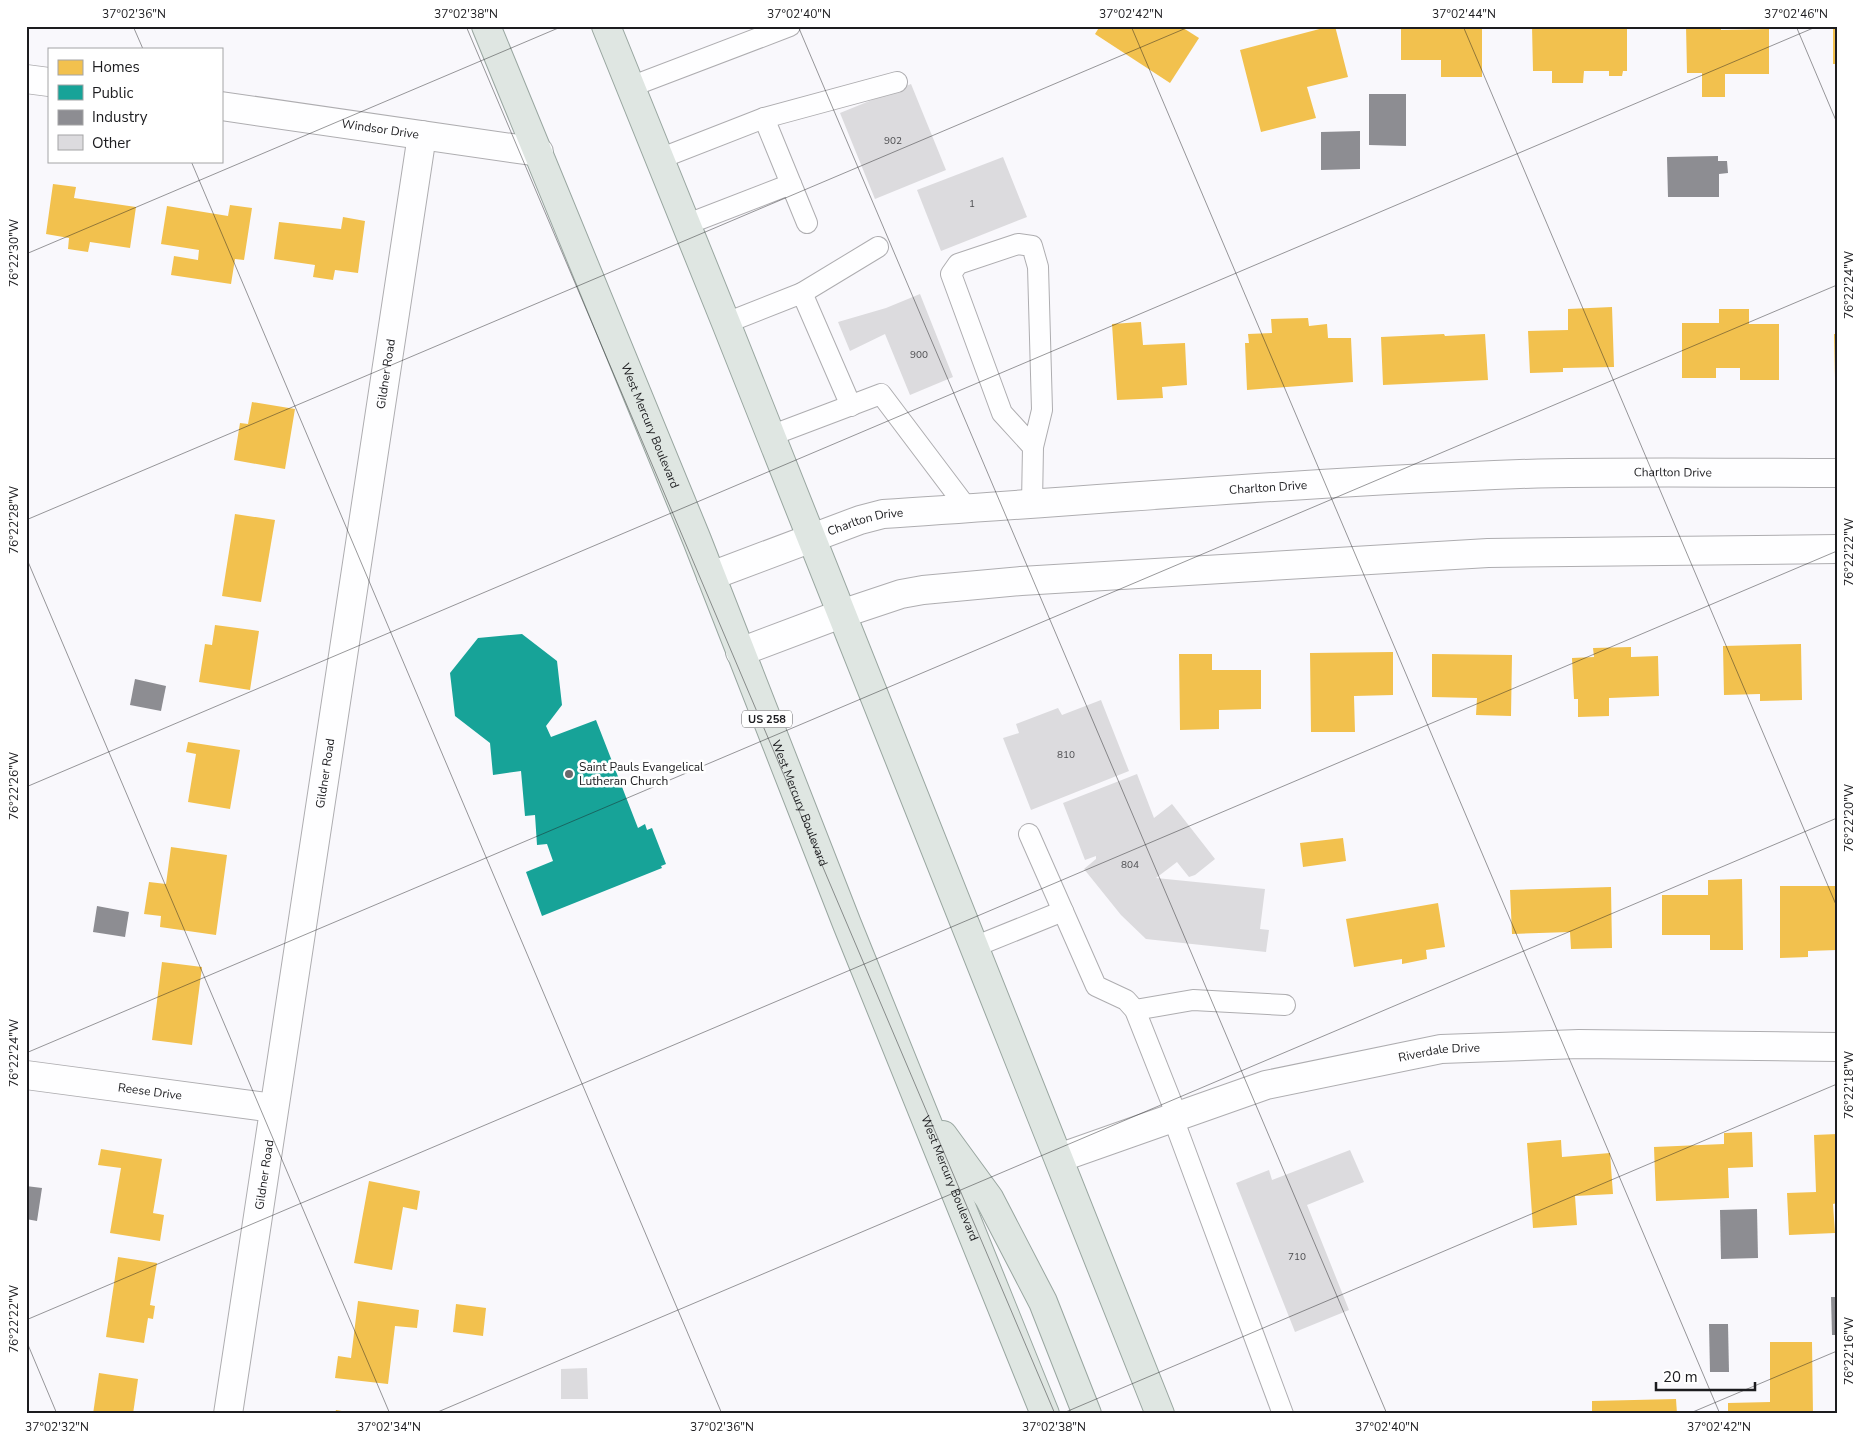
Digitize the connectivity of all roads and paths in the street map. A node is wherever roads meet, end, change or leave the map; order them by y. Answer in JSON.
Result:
{"nodes":[{"id":1,"x":486,"y":26,"type":"edge"},
{"id":2,"x":606,"y":26,"type":"edge"},
{"id":3,"x":790,"y":26,"type":"edge"},
{"id":4,"x":26,"y":79,"type":"edge"},
{"id":5,"x":48,"y":82,"type":"edge"},
{"id":6,"x":897,"y":82,"type":"dead end"},
{"id":7,"x":630,"y":87,"type":"junction"},
{"id":8,"x":222,"y":106,"type":"edge"},
{"id":9,"x":764,"y":118,"type":"junction"},
{"id":10,"x":422,"y":135,"type":"junction"},
{"id":11,"x":539,"y":152,"type":"junction"},
{"id":12,"x":659,"y":159,"type":"junction"},
{"id":13,"x":791,"y":184,"type":"junction"},
{"id":14,"x":807,"y":223,"type":"dead end"},
{"id":15,"x":686,"y":225,"type":"junction"},
{"id":16,"x":878,"y":247,"type":"dead end"},
{"id":17,"x":802,"y":293,"type":"junction"},
{"id":18,"x":726,"y":323,"type":"junction"},
{"id":19,"x":851,"y":406,"type":"junction"},
{"id":20,"x":770,"y":436,"type":"junction"},
{"id":21,"x":1033,"y":447,"type":"junction"},
{"id":22,"x":1837,"y":473,"type":"edge"},
{"id":23,"x":1032,"y":503,"type":"junction"},
{"id":24,"x":967,"y":508,"type":"junction"},
{"id":25,"x":810,"y":538,"type":"junction"},
{"id":26,"x":1837,"y":549,"type":"edge"},
{"id":27,"x":711,"y":576,"type":"junction"},
{"id":28,"x":841,"y":614,"type":"junction"},
{"id":29,"x":740,"y":652,"type":"junction"},
{"id":30,"x":1029,"y":834,"type":"dead end"},
{"id":31,"x":1063,"y":911,"type":"junction"},
{"id":32,"x":974,"y":947,"type":"junction"},
{"id":33,"x":1285,"y":1005,"type":"dead end"},
{"id":34,"x":1135,"y":1010,"type":"junction"},
{"id":35,"x":1837,"y":1046,"type":"edge"},
{"id":36,"x":26,"y":1075,"type":"edge"},
{"id":37,"x":919,"y":1101,"type":"junction"},
{"id":38,"x":274,"y":1108,"type":"junction"},
{"id":39,"x":1175,"y":1117,"type":"junction"},
{"id":40,"x":1059,"y":1158,"type":"junction"},
{"id":41,"x":228,"y":1414,"type":"edge"},
{"id":42,"x":1045,"y":1414,"type":"edge"},
{"id":43,"x":1087,"y":1414,"type":"edge"},
{"id":44,"x":1160,"y":1414,"type":"edge"},
{"id":45,"x":1283,"y":1414,"type":"edge"}],
"edges":[{"from":1,"to":11,"type":"main road","name":"West Mercury Boulevard","number":"US 258"},
{"from":2,"to":7,"type":"main road"},
{"from":3,"to":7,"type":"lane"},
{"from":4,"to":5,"type":"street"},
{"from":6,"to":9,"type":"lane"},
{"from":7,"to":12,"type":"main road"},
{"from":8,"to":10,"type":"street","name":"Windsor Drive"},
{"from":9,"to":12,"type":"lane"},
{"from":9,"to":13,"type":"lane"},
{"from":10,"to":11,"type":"street","name":"Windsor Drive"},
{"from":10,"to":38,"type":"street","name":"Gildner Road"},
{"from":11,"to":27,"type":"main road","name":"West Mercury Boulevard","number":"US 258"},
{"from":12,"to":15,"type":"main road"},
{"from":13,"to":14,"type":"lane"},
{"from":13,"to":15,"type":"lane"},
{"from":15,"to":18,"type":"main road"},
{"from":16,"to":17,"type":"lane"},
{"from":17,"to":18,"type":"lane"},
{"from":17,"to":19,"type":"lane"},
{"from":18,"to":20,"type":"main road"},
{"from":19,"to":20,"type":"lane"},
{"from":19,"to":24,"type":"lane"},
{"from":20,"to":25,"type":"main road"},
{"from":21,"to":21,"type":"lane"},
{"from":21,"to":23,"type":"lane"},
{"from":22,"to":23,"type":"street","name":"Charlton Drive"},
{"from":23,"to":24,"type":"street","name":"Charlton Drive"},
{"from":24,"to":25,"type":"street","name":"Charlton Drive"},
{"from":25,"to":27,"type":"street","name":"Charlton Drive"},
{"from":25,"to":28,"type":"main road"},
{"from":26,"to":28,"type":"street"},
{"from":27,"to":29,"type":"main road","name":"West Mercury Boulevard","number":"US 258"},
{"from":28,"to":29,"type":"street"},
{"from":28,"to":32,"type":"main road"},
{"from":29,"to":37,"type":"main road","name":"West Mercury Boulevard","number":"US 258"},
{"from":30,"to":31,"type":"lane"},
{"from":31,"to":32,"type":"lane"},
{"from":31,"to":34,"type":"lane"},
{"from":32,"to":40,"type":"main road"},
{"from":33,"to":34,"type":"lane"},
{"from":34,"to":39,"type":"lane"},
{"from":35,"to":39,"type":"street","name":"Riverdale Drive"},
{"from":36,"to":38,"type":"street","name":"Reese Drive"},
{"from":37,"to":42,"type":"main road","name":"West Mercury Boulevard","number":"US 258"},
{"from":37,"to":43,"type":"main road"},
{"from":38,"to":41,"type":"street","name":"Gildner Road"},
{"from":39,"to":40,"type":"street","name":"Riverdale Drive"},
{"from":39,"to":45,"type":"lane"},
{"from":40,"to":44,"type":"main road"}]}
